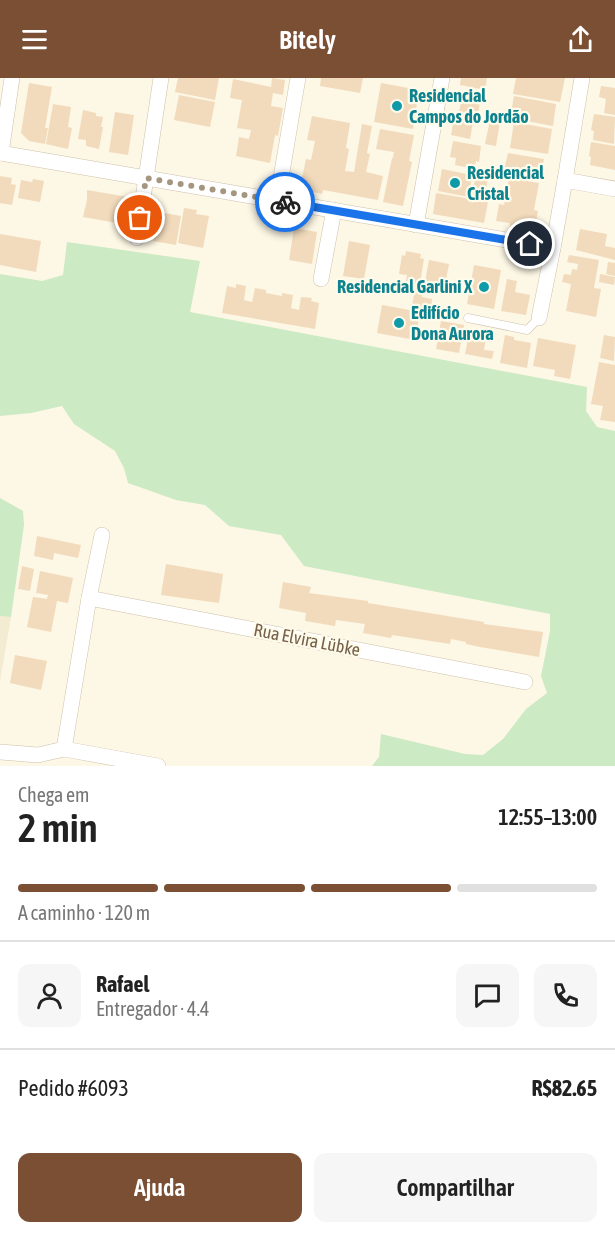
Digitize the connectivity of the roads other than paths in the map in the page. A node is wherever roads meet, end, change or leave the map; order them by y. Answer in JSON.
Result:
{"nodes":[{"id":1,"x":12,"y":78,"type":"edge"},
{"id":2,"x":161,"y":78,"type":"edge"},
{"id":3,"x":298,"y":78,"type":"edge"},
{"id":4,"x":442,"y":78,"type":"edge"},
{"id":5,"x":582,"y":78,"type":"edge"},
{"id":6,"x":1,"y":153,"type":"edge"},
{"id":7,"x":146,"y":178,"type":"junction"},
{"id":8,"x":565,"y":180,"type":"junction"},
{"id":9,"x":615,"y":189,"type":"edge"},
{"id":10,"x":277,"y":201,"type":"junction"},
{"id":11,"x":334,"y":210,"type":"junction"},
{"id":12,"x":416,"y":225,"type":"junction"},
{"id":13,"x":137,"y":238,"type":"dead end"},
{"id":14,"x":553,"y":248,"type":"junction"},
{"id":15,"x":321,"y":279,"type":"dead end"},
{"id":16,"x":468,"y":318,"type":"dead end"},
{"id":17,"x":539,"y":318,"type":"joint"},
{"id":18,"x":102,"y":535,"type":"dead end"},
{"id":19,"x":89,"y":598,"type":"junction"},
{"id":20,"x":525,"y":682,"type":"dead end"},
{"id":21,"x":64,"y":749,"type":"junction"},
{"id":22,"x":0,"y":752,"type":"edge"},
{"id":23,"x":159,"y":766,"type":"edge"}],
"edges":[{"from":1,"to":6,"type":"street"},
{"from":2,"to":7,"type":"street"},
{"from":3,"to":10,"type":"street"},
{"from":4,"to":12,"type":"street"},
{"from":5,"to":8,"type":"street"},
{"from":6,"to":7,"type":"street"},
{"from":7,"to":10,"type":"street"},
{"from":7,"to":13,"type":"street"},
{"from":8,"to":9,"type":"street"},
{"from":8,"to":14,"type":"street"},
{"from":10,"to":11,"type":"street"},
{"from":11,"to":12,"type":"street"},
{"from":11,"to":15,"type":"street"},
{"from":12,"to":14,"type":"street"},
{"from":14,"to":17,"type":"street"},
{"from":16,"to":17,"type":"lane"},
{"from":18,"to":19,"type":"street"},
{"from":19,"to":20,"type":"street","name":"Rua Elvira Lübke"},
{"from":19,"to":21,"type":"street"},
{"from":21,"to":22,"type":"street"},
{"from":21,"to":23,"type":"street"}]}
